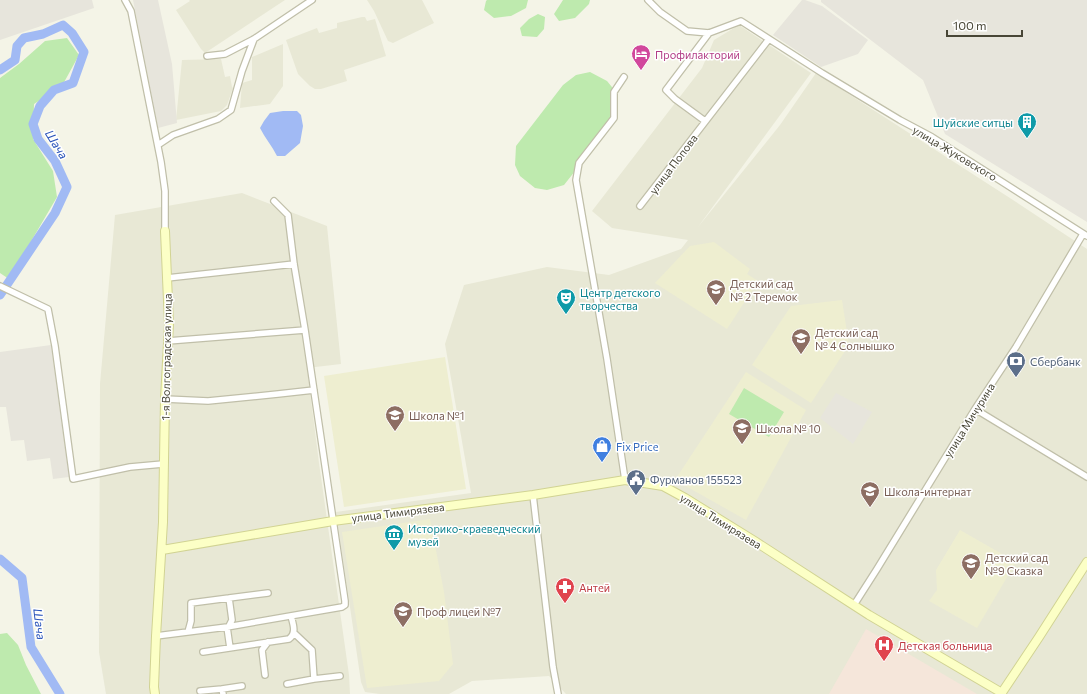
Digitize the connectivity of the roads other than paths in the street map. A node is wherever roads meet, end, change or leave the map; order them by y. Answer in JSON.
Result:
{"nodes":[{"id":1,"x":125,"y":0,"type":"edge"},
{"id":2,"x":312,"y":0,"type":"edge"},
{"id":3,"x":648,"y":0,"type":"edge"},
{"id":4,"x":709,"y":33,"type":"junction"},
{"id":5,"x":254,"y":39,"type":"junction"},
{"id":6,"x":769,"y":39,"type":"junction"},
{"id":7,"x":206,"y":56,"type":"dead end"},
{"id":8,"x":624,"y":77,"type":"dead end"},
{"id":9,"x":705,"y":121,"type":"junction"},
{"id":10,"x":158,"y":145,"type":"junction"},
{"id":11,"x":274,"y":201,"type":"dead end"},
{"id":12,"x":640,"y":206,"type":"dead end"},
{"id":13,"x":165,"y":231,"type":"joint"},
{"id":14,"x":1085,"y":235,"type":"edge"},
{"id":15,"x":294,"y":264,"type":"junction"},
{"id":16,"x":167,"y":278,"type":"junction"},
{"id":17,"x":0,"y":286,"type":"edge"},
{"id":18,"x":305,"y":330,"type":"junction"},
{"id":19,"x":168,"y":341,"type":"junction"},
{"id":20,"x":314,"y":390,"type":"junction"},
{"id":21,"x":165,"y":399,"type":"junction"},
{"id":22,"x":975,"y":409,"type":"junction"},
{"id":23,"x":163,"y":464,"type":"junction"},
{"id":24,"x":1087,"y":477,"type":"edge"},
{"id":25,"x":625,"y":480,"type":"junction"},
{"id":26,"x":533,"y":495,"type":"junction"},
{"id":27,"x":333,"y":521,"type":"junction"},
{"id":28,"x":162,"y":550,"type":"junction"},
{"id":29,"x":1087,"y":562,"type":"edge"},
{"id":30,"x":268,"y":594,"type":"dead end"},
{"id":31,"x":229,"y":598,"type":"junction"},
{"id":32,"x":854,"y":605,"type":"junction"},
{"id":33,"x":291,"y":616,"type":"junction"},
{"id":34,"x":228,"y":627,"type":"junction"},
{"id":35,"x":188,"y":632,"type":"junction"},
{"id":36,"x":294,"y":632,"type":"junction"},
{"id":37,"x":156,"y":636,"type":"junction"},
{"id":38,"x":268,"y":642,"type":"junction"},
{"id":39,"x":230,"y":648,"type":"junction"},
{"id":40,"x":203,"y":652,"type":"dead end"},
{"id":41,"x":265,"y":675,"type":"dead end"},
{"id":42,"x":340,"y":676,"type":"dead end"},
{"id":43,"x":314,"y":679,"type":"junction"},
{"id":44,"x":287,"y":684,"type":"dead end"},
{"id":45,"x":242,"y":686,"type":"dead end"},
{"id":46,"x":200,"y":691,"type":"dead end"},
{"id":47,"x":223,"y":691,"type":"edge"},
{"id":48,"x":155,"y":694,"type":"edge"},
{"id":49,"x":558,"y":694,"type":"edge"},
{"id":50,"x":1002,"y":694,"type":"edge"}],
"edges":[{"from":1,"to":10,"type":"street","name":"1-я Волгоградская улица"},
{"from":2,"to":5,"type":"street"},
{"from":3,"to":4,"type":"street"},
{"from":4,"to":6,"type":"street","name":"улица Жуковского"},
{"from":4,"to":9,"type":"street"},
{"from":5,"to":7,"type":"street"},
{"from":5,"to":10,"type":"street"},
{"from":6,"to":9,"type":"street","name":"улица Попова"},
{"from":6,"to":14,"type":"street","name":"улица Жуковского"},
{"from":8,"to":25,"type":"street"},
{"from":9,"to":12,"type":"street","name":"улица Попова"},
{"from":10,"to":13,"type":"street","name":"1-я Волгоградская улица"},
{"from":11,"to":15,"type":"street"},
{"from":13,"to":16,"type":"street","name":"1-я Волгоградская улица"},
{"from":14,"to":22,"type":"street","name":"улица Мичурина"},
{"from":15,"to":16,"type":"street"},
{"from":15,"to":18,"type":"street"},
{"from":16,"to":19,"type":"street","name":"1-я Волгоградская улица"},
{"from":17,"to":23,"type":"street"},
{"from":18,"to":19,"type":"street"},
{"from":18,"to":20,"type":"street"},
{"from":19,"to":21,"type":"street","name":"1-я Волгоградская улица"},
{"from":20,"to":21,"type":"street"},
{"from":20,"to":27,"type":"street"},
{"from":21,"to":23,"type":"street","name":"1-я Волгоградская улица"},
{"from":22,"to":24,"type":"street"},
{"from":22,"to":32,"type":"street","name":"улица Мичурина"},
{"from":23,"to":28,"type":"street","name":"1-я Волгоградская улица"},
{"from":25,"to":26,"type":"street","name":"улица Тимирязева"},
{"from":25,"to":32,"type":"street","name":"улица Тимирязева"},
{"from":26,"to":27,"type":"street","name":"улица Тимирязева"},
{"from":26,"to":49,"type":"street"},
{"from":27,"to":28,"type":"street","name":"улица Тимирязева"},
{"from":27,"to":33,"type":"street"},
{"from":28,"to":37,"type":"street","name":"1-я Волгоградская улица"},
{"from":29,"to":50,"type":"street"},
{"from":30,"to":31,"type":"street"},
{"from":31,"to":34,"type":"street"},
{"from":31,"to":35,"type":"street"},
{"from":32,"to":50,"type":"street","name":"улица Тимирязева"},
{"from":33,"to":34,"type":"street"},
{"from":33,"to":36,"type":"street"},
{"from":34,"to":35,"type":"street"},
{"from":34,"to":39,"type":"street"},
{"from":35,"to":37,"type":"street"},
{"from":36,"to":38,"type":"street"},
{"from":36,"to":43,"type":"street"},
{"from":37,"to":48,"type":"street","name":"1-я Волгоградская улица"},
{"from":38,"to":39,"type":"street"},
{"from":38,"to":41,"type":"street"},
{"from":39,"to":40,"type":"street"},
{"from":42,"to":43,"type":"street"},
{"from":43,"to":44,"type":"street"},
{"from":45,"to":47,"type":"street"},
{"from":46,"to":47,"type":"street"}]}
